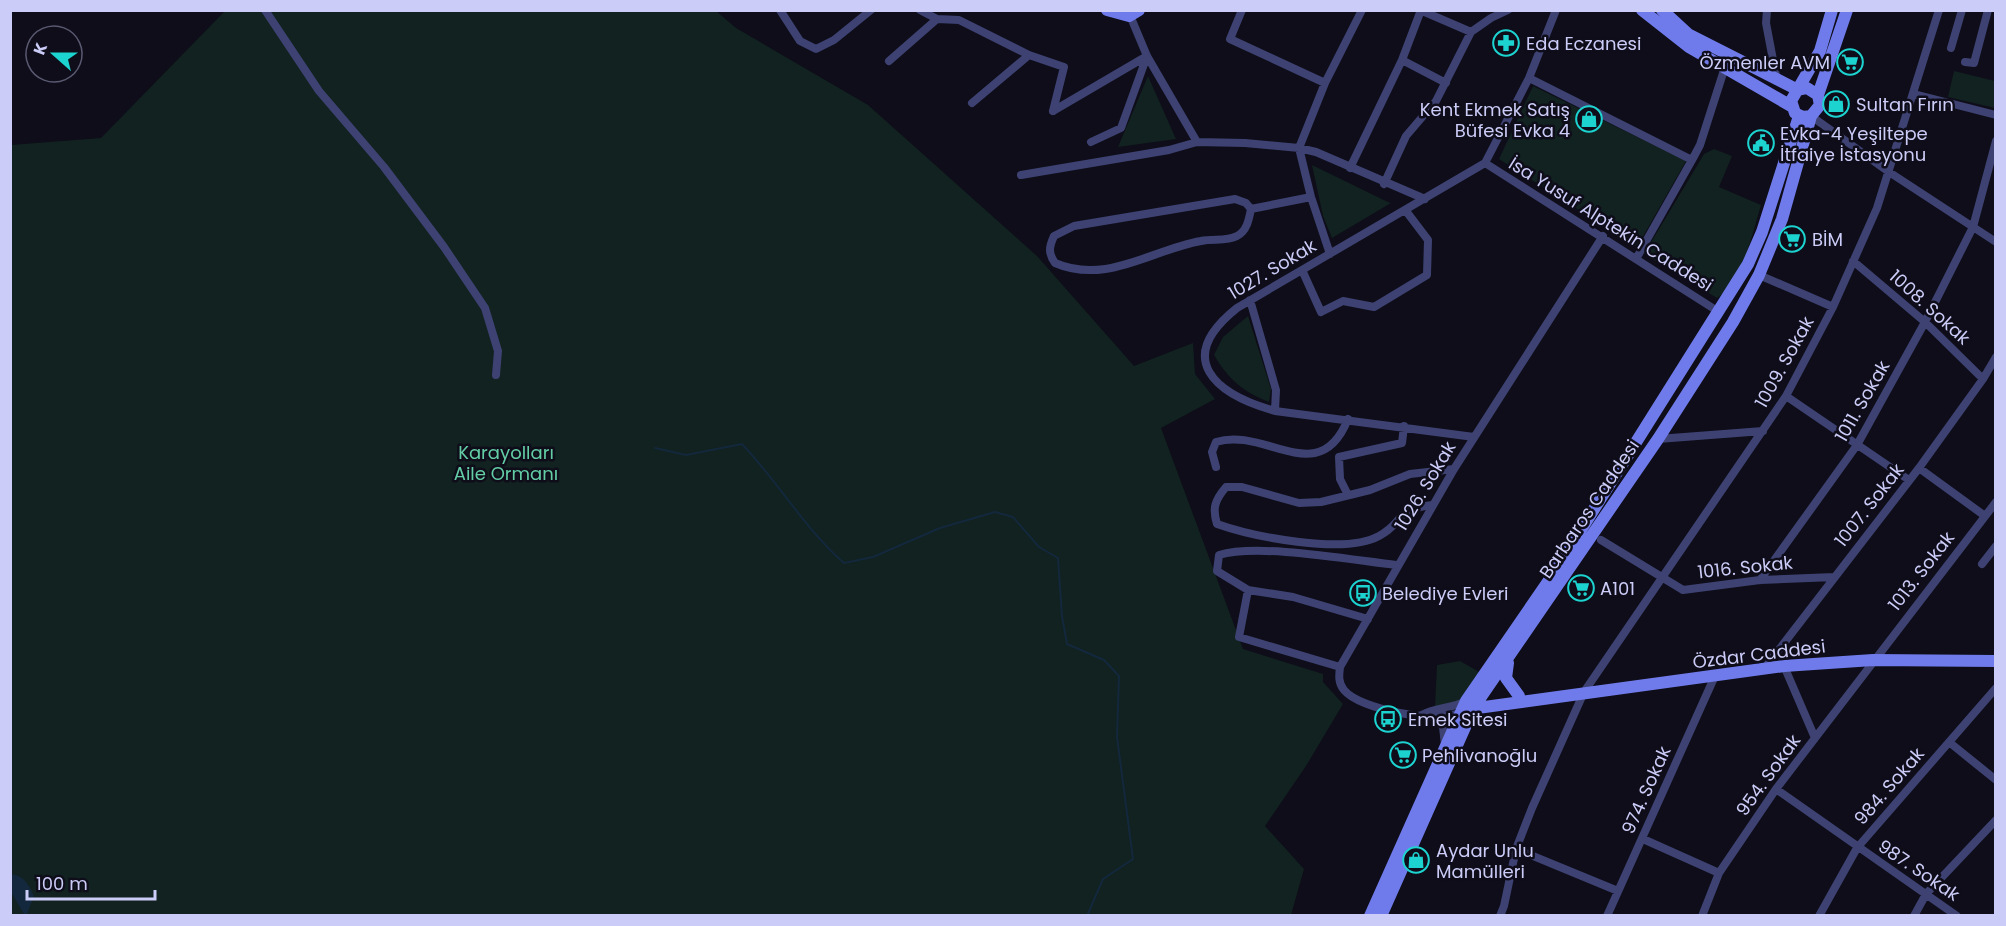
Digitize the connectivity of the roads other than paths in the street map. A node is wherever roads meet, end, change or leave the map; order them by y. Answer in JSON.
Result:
{"nodes":[{"id":1,"x":265,"y":10,"type":"edge"},
{"id":2,"x":780,"y":10,"type":"edge"},
{"id":3,"x":872,"y":10,"type":"edge"},
{"id":4,"x":920,"y":10,"type":"edge"},
{"id":5,"x":1107,"y":10,"type":"edge"},
{"id":6,"x":1242,"y":10,"type":"edge"},
{"id":7,"x":1362,"y":10,"type":"edge"},
{"id":8,"x":1508,"y":10,"type":"edge"},
{"id":9,"x":1556,"y":10,"type":"edge"},
{"id":10,"x":1642,"y":10,"type":"edge"},
{"id":11,"x":1662,"y":10,"type":"edge"},
{"id":12,"x":1767,"y":10,"type":"edge"},
{"id":13,"x":1832,"y":10,"type":"edge"},
{"id":14,"x":1846,"y":10,"type":"edge"},
{"id":15,"x":1939,"y":10,"type":"edge"},
{"id":16,"x":1962,"y":10,"type":"edge"},
{"id":17,"x":1988,"y":10,"type":"edge"},
{"id":18,"x":1421,"y":11,"type":"edge"},
{"id":19,"x":1132,"y":12,"type":"edge"},
{"id":20,"x":937,"y":19,"type":"junction"},
{"id":21,"x":1672,"y":20,"type":"edge"},
{"id":22,"x":1471,"y":32,"type":"junction"},
{"id":23,"x":1951,"y":48,"type":"dead end"},
{"id":24,"x":1029,"y":55,"type":"junction"},
{"id":25,"x":1147,"y":56,"type":"junction"},
{"id":26,"x":1402,"y":60,"type":"junction"},
{"id":27,"x":889,"y":61,"type":"dead end"},
{"id":28,"x":1965,"y":62,"type":"dead end"},
{"id":29,"x":1725,"y":67,"type":"junction"},
{"id":30,"x":1529,"y":78,"type":"junction"},
{"id":31,"x":1777,"y":81,"type":"junction"},
{"id":32,"x":1446,"y":82,"type":"junction"},
{"id":33,"x":1325,"y":83,"type":"junction"},
{"id":34,"x":1798,"y":90,"type":"junction"},
{"id":35,"x":1914,"y":94,"type":"junction"},
{"id":36,"x":1818,"y":95,"type":"junction"},
{"id":37,"x":972,"y":103,"type":"dead end"},
{"id":38,"x":1800,"y":112,"type":"junction"},
{"id":39,"x":1995,"y":115,"type":"edge"},
{"id":40,"x":1995,"y":141,"type":"edge"},
{"id":41,"x":1091,"y":142,"type":"dead end"},
{"id":42,"x":1197,"y":142,"type":"junction"},
{"id":43,"x":1299,"y":148,"type":"junction"},
{"id":44,"x":1692,"y":160,"type":"junction"},
{"id":45,"x":1485,"y":163,"type":"junction"},
{"id":46,"x":1350,"y":168,"type":"junction"},
{"id":47,"x":1889,"y":172,"type":"junction"},
{"id":48,"x":1021,"y":175,"type":"dead end"},
{"id":49,"x":1384,"y":184,"type":"junction"},
{"id":50,"x":1311,"y":197,"type":"junction"},
{"id":51,"x":1425,"y":199,"type":"junction"},
{"id":52,"x":1251,"y":209,"type":"junction"},
{"id":53,"x":1406,"y":211,"type":"junction"},
{"id":54,"x":1973,"y":227,"type":"junction"},
{"id":55,"x":1603,"y":236,"type":"junction"},
{"id":56,"x":1995,"y":242,"type":"edge"},
{"id":57,"x":1330,"y":254,"type":"junction"},
{"id":58,"x":1636,"y":259,"type":"junction"},
{"id":59,"x":1853,"y":261,"type":"junction"},
{"id":60,"x":1302,"y":270,"type":"junction"},
{"id":61,"x":1759,"y":275,"type":"junction"},
{"id":62,"x":1250,"y":300,"type":"junction"},
{"id":63,"x":1833,"y":307,"type":"junction"},
{"id":64,"x":1719,"y":312,"type":"junction"},
{"id":65,"x":1925,"y":322,"type":"junction"},
{"id":66,"x":1995,"y":357,"type":"edge"},
{"id":67,"x":496,"y":375,"type":"dead end"},
{"id":68,"x":1983,"y":379,"type":"junction"},
{"id":69,"x":1786,"y":396,"type":"junction"},
{"id":70,"x":1275,"y":411,"type":"junction"},
{"id":71,"x":1348,"y":419,"type":"junction"},
{"id":72,"x":1404,"y":426,"type":"junction"},
{"id":73,"x":1763,"y":430,"type":"junction"},
{"id":74,"x":1474,"y":436,"type":"junction"},
{"id":75,"x":1658,"y":439,"type":"junction"},
{"id":76,"x":1857,"y":445,"type":"junction"},
{"id":77,"x":1216,"y":467,"type":"dead end"},
{"id":78,"x":1919,"y":468,"type":"junction"},
{"id":79,"x":1454,"y":469,"type":"junction"},
{"id":80,"x":1909,"y":480,"type":"junction"},
{"id":81,"x":1348,"y":495,"type":"junction"},
{"id":82,"x":1995,"y":502,"type":"edge"},
{"id":83,"x":1432,"y":505,"type":"junction"},
{"id":84,"x":1986,"y":516,"type":"junction"},
{"id":85,"x":1601,"y":540,"type":"dead end"},
{"id":86,"x":1995,"y":546,"type":"edge"},
{"id":87,"x":1982,"y":564,"type":"dead end"},
{"id":88,"x":1396,"y":565,"type":"junction"},
{"id":89,"x":1834,"y":577,"type":"junction"},
{"id":90,"x":1661,"y":578,"type":"junction"},
{"id":91,"x":1760,"y":580,"type":"junction"},
{"id":92,"x":1248,"y":590,"type":"junction"},
{"id":93,"x":1368,"y":619,"type":"junction"},
{"id":94,"x":1510,"y":656,"type":"junction"},
{"id":95,"x":1873,"y":660,"type":"junction"},
{"id":96,"x":1995,"y":661,"type":"edge"},
{"id":97,"x":1785,"y":666,"type":"junction"},
{"id":98,"x":1340,"y":667,"type":"junction"},
{"id":99,"x":1764,"y":669,"type":"junction"},
{"id":100,"x":1714,"y":678,"type":"junction"},
{"id":101,"x":1995,"y":688,"type":"edge"},
{"id":102,"x":1584,"y":692,"type":"junction"},
{"id":103,"x":1524,"y":698,"type":"junction"},
{"id":104,"x":1474,"y":701,"type":"junction"},
{"id":105,"x":1461,"y":712,"type":"junction"},
{"id":106,"x":1422,"y":715,"type":"junction"},
{"id":107,"x":1433,"y":717,"type":"junction"},
{"id":108,"x":1815,"y":738,"type":"junction"},
{"id":109,"x":1949,"y":742,"type":"junction"},
{"id":110,"x":1445,"y":746,"type":"junction"},
{"id":111,"x":1995,"y":780,"type":"edge"},
{"id":112,"x":1776,"y":789,"type":"junction"},
{"id":113,"x":1995,"y":820,"type":"edge"},
{"id":114,"x":1642,"y":839,"type":"junction"},
{"id":115,"x":1857,"y":848,"type":"junction"},
{"id":116,"x":1516,"y":849,"type":"junction"},
{"id":117,"x":1719,"y":873,"type":"junction"},
{"id":118,"x":1618,"y":891,"type":"junction"},
{"id":119,"x":1926,"y":894,"type":"junction"},
{"id":120,"x":1370,"y":915,"type":"edge"},
{"id":121,"x":1381,"y":915,"type":"edge"},
{"id":122,"x":1500,"y":915,"type":"edge"},
{"id":123,"x":1607,"y":915,"type":"edge"},
{"id":124,"x":1702,"y":915,"type":"edge"},
{"id":125,"x":1819,"y":915,"type":"edge"},
{"id":126,"x":1914,"y":915,"type":"edge"},
{"id":127,"x":1957,"y":915,"type":"edge"}],
"edges":[{"from":1,"to":67,"type":"street"},
{"from":2,"to":3,"type":"street"},
{"from":4,"to":20,"type":"street"},
{"from":5,"to":19,"type":"main road"},
{"from":6,"to":33,"type":"street"},
{"from":7,"to":33,"type":"street"},
{"from":8,"to":22,"type":"street"},
{"from":9,"to":30,"type":"street"},
{"from":10,"to":21,"type":"main road"},
{"from":11,"to":21,"type":"main road"},
{"from":12,"to":31,"type":"street"},
{"from":13,"to":34,"type":"main road"},
{"from":14,"to":36,"type":"main road"},
{"from":15,"to":35,"type":"street","name":"1009. Sokak"},
{"from":16,"to":23,"type":"street"},
{"from":17,"to":28,"type":"street"},
{"from":18,"to":22,"type":"street"},
{"from":18,"to":26,"type":"street"},
{"from":19,"to":25,"type":"street"},
{"from":20,"to":24,"type":"street"},
{"from":20,"to":27,"type":"street"},
{"from":21,"to":29,"type":"main road"},
{"from":21,"to":31,"type":"main road"},
{"from":22,"to":32,"type":"street"},
{"from":24,"to":25,"type":"street"},
{"from":24,"to":37,"type":"street"},
{"from":25,"to":41,"type":"street"},
{"from":25,"to":42,"type":"street"},
{"from":26,"to":32,"type":"street"},
{"from":26,"to":46,"type":"street"},
{"from":29,"to":38,"type":"main road"},
{"from":29,"to":44,"type":"street"},
{"from":30,"to":44,"type":"street"},
{"from":30,"to":45,"type":"street"},
{"from":31,"to":34,"type":"main road"},
{"from":32,"to":49,"type":"street"},
{"from":33,"to":43,"type":"street"},
{"from":34,"to":36,"type":"main road"},
{"from":34,"to":38,"type":"main road"},
{"from":35,"to":39,"type":"street"},
{"from":35,"to":47,"type":"street","name":"1009. Sokak"},
{"from":36,"to":38,"type":"main road"},
{"from":38,"to":47,"type":"street"},
{"from":38,"to":61,"type":"main road","name":"Barbaros Caddesi"},
{"from":38,"to":64,"type":"main road","name":"Barbaros Caddesi"},
{"from":40,"to":54,"type":"street","name":"1011. Sokak"},
{"from":42,"to":43,"type":"street"},
{"from":42,"to":48,"type":"street"},
{"from":43,"to":46,"type":"street"},
{"from":43,"to":50,"type":"street"},
{"from":44,"to":58,"type":"street"},
{"from":45,"to":51,"type":"street","name":"1027. Sokak"},
{"from":45,"to":55,"type":"street","name":"İsa Yusuf Alptekin Caddesi"},
{"from":46,"to":49,"type":"street"},
{"from":47,"to":54,"type":"street"},
{"from":47,"to":59,"type":"street","name":"1009. Sokak"},
{"from":49,"to":51,"type":"street"},
{"from":50,"to":52,"type":"street"},
{"from":50,"to":57,"type":"street"},
{"from":51,"to":53,"type":"street","name":"1027. Sokak"},
{"from":52,"to":52,"type":"street"},
{"from":53,"to":57,"type":"street","name":"1027. Sokak"},
{"from":53,"to":60,"type":"street"},
{"from":54,"to":56,"type":"street"},
{"from":54,"to":65,"type":"street","name":"1011. Sokak"},
{"from":55,"to":58,"type":"street","name":"İsa Yusuf Alptekin Caddesi"},
{"from":55,"to":74,"type":"street","name":"1026. Sokak"},
{"from":57,"to":60,"type":"street","name":"1027. Sokak"},
{"from":58,"to":64,"type":"street","name":"İsa Yusuf Alptekin Caddesi"},
{"from":59,"to":63,"type":"street","name":"1009. Sokak"},
{"from":59,"to":65,"type":"street","name":"1008. Sokak"},
{"from":60,"to":62,"type":"street","name":"1027. Sokak"},
{"from":61,"to":63,"type":"street"},
{"from":61,"to":75,"type":"main road","name":"Barbaros Caddesi"},
{"from":62,"to":70,"type":"street"},
{"from":62,"to":70,"type":"street","name":"1027. Sokak"},
{"from":63,"to":69,"type":"street","name":"1009. Sokak"},
{"from":64,"to":104,"type":"main road","name":"Barbaros Caddesi"},
{"from":65,"to":68,"type":"street","name":"1008. Sokak"},
{"from":65,"to":76,"type":"street","name":"1011. Sokak"},
{"from":66,"to":68,"type":"street","name":"1007. Sokak"},
{"from":68,"to":78,"type":"street","name":"1007. Sokak"},
{"from":69,"to":73,"type":"street","name":"1009. Sokak"},
{"from":69,"to":76,"type":"street"},
{"from":70,"to":71,"type":"street","name":"1027. Sokak"},
{"from":71,"to":72,"type":"street","name":"1027. Sokak"},
{"from":71,"to":77,"type":"street"},
{"from":72,"to":74,"type":"street","name":"1027. Sokak"},
{"from":72,"to":81,"type":"street"},
{"from":73,"to":75,"type":"street"},
{"from":73,"to":90,"type":"street","name":"1009. Sokak"},
{"from":74,"to":79,"type":"street","name":"1026. Sokak"},
{"from":75,"to":94,"type":"main road","name":"Barbaros Caddesi"},
{"from":76,"to":80,"type":"street"},
{"from":76,"to":91,"type":"street","name":"1011. Sokak"},
{"from":78,"to":80,"type":"street","name":"1007. Sokak"},
{"from":78,"to":84,"type":"street"},
{"from":79,"to":81,"type":"street"},
{"from":79,"to":83,"type":"street","name":"1026. Sokak"},
{"from":80,"to":89,"type":"street","name":"1007. Sokak"},
{"from":81,"to":83,"type":"street"},
{"from":82,"to":84,"type":"street","name":"1013. Sokak"},
{"from":83,"to":88,"type":"street","name":"1026. Sokak"},
{"from":84,"to":95,"type":"street","name":"1013. Sokak"},
{"from":85,"to":90,"type":"street","name":"1016. Sokak"},
{"from":86,"to":87,"type":"street"},
{"from":88,"to":92,"type":"street"},
{"from":88,"to":93,"type":"street","name":"1026. Sokak"},
{"from":89,"to":91,"type":"street","name":"1016. Sokak"},
{"from":89,"to":99,"type":"street","name":"1007. Sokak"},
{"from":90,"to":91,"type":"street","name":"1016. Sokak"},
{"from":90,"to":102,"type":"street","name":"1009. Sokak"},
{"from":92,"to":93,"type":"street"},
{"from":92,"to":98,"type":"street"},
{"from":93,"to":98,"type":"street","name":"1026. Sokak"},
{"from":94,"to":103,"type":"main road"},
{"from":94,"to":104,"type":"main road","name":"Barbaros Caddesi"},
{"from":95,"to":96,"type":"main road","name":"Özdar Caddesi"},
{"from":95,"to":97,"type":"main road","name":"Özdar Caddesi"},
{"from":95,"to":108,"type":"street","name":"954. Sokak"},
{"from":97,"to":99,"type":"main road","name":"Özdar Caddesi"},
{"from":97,"to":108,"type":"street"},
{"from":98,"to":106,"type":"street"},
{"from":99,"to":100,"type":"main road","name":"Özdar Caddesi"},
{"from":100,"to":102,"type":"main road","name":"Özdar Caddesi"},
{"from":100,"to":114,"type":"street","name":"974. Sokak"},
{"from":101,"to":109,"type":"street","name":"984. Sokak"},
{"from":102,"to":103,"type":"main road","name":"Özdar Caddesi"},
{"from":102,"to":116,"type":"street","name":"1009. Sokak"},
{"from":103,"to":104,"type":"main road","name":"Özdar Caddesi"},
{"from":104,"to":105,"type":"main road","name":"Özdar Caddesi"},
{"from":104,"to":106,"type":"street"},
{"from":104,"to":121,"type":"main road","name":"Barbaros Caddesi"},
{"from":105,"to":107,"type":"street"},
{"from":105,"to":110,"type":"main road"},
{"from":106,"to":107,"type":"street"},
{"from":107,"to":110,"type":"street"},
{"from":108,"to":112,"type":"street","name":"954. Sokak"},
{"from":109,"to":111,"type":"street"},
{"from":109,"to":115,"type":"street","name":"984. Sokak"},
{"from":110,"to":120,"type":"main road"},
{"from":112,"to":115,"type":"street","name":"987. Sokak"},
{"from":112,"to":117,"type":"street","name":"954. Sokak"},
{"from":113,"to":119,"type":"street"},
{"from":114,"to":117,"type":"street"},
{"from":114,"to":118,"type":"street","name":"974. Sokak"},
{"from":115,"to":119,"type":"street","name":"987. Sokak"},
{"from":115,"to":125,"type":"street","name":"984. Sokak"},
{"from":116,"to":118,"type":"street"},
{"from":116,"to":122,"type":"street","name":"1009. Sokak"},
{"from":117,"to":124,"type":"street","name":"954. Sokak"},
{"from":118,"to":123,"type":"street","name":"974. Sokak"},
{"from":119,"to":126,"type":"street"},
{"from":119,"to":127,"type":"street","name":"987. Sokak"}]}
